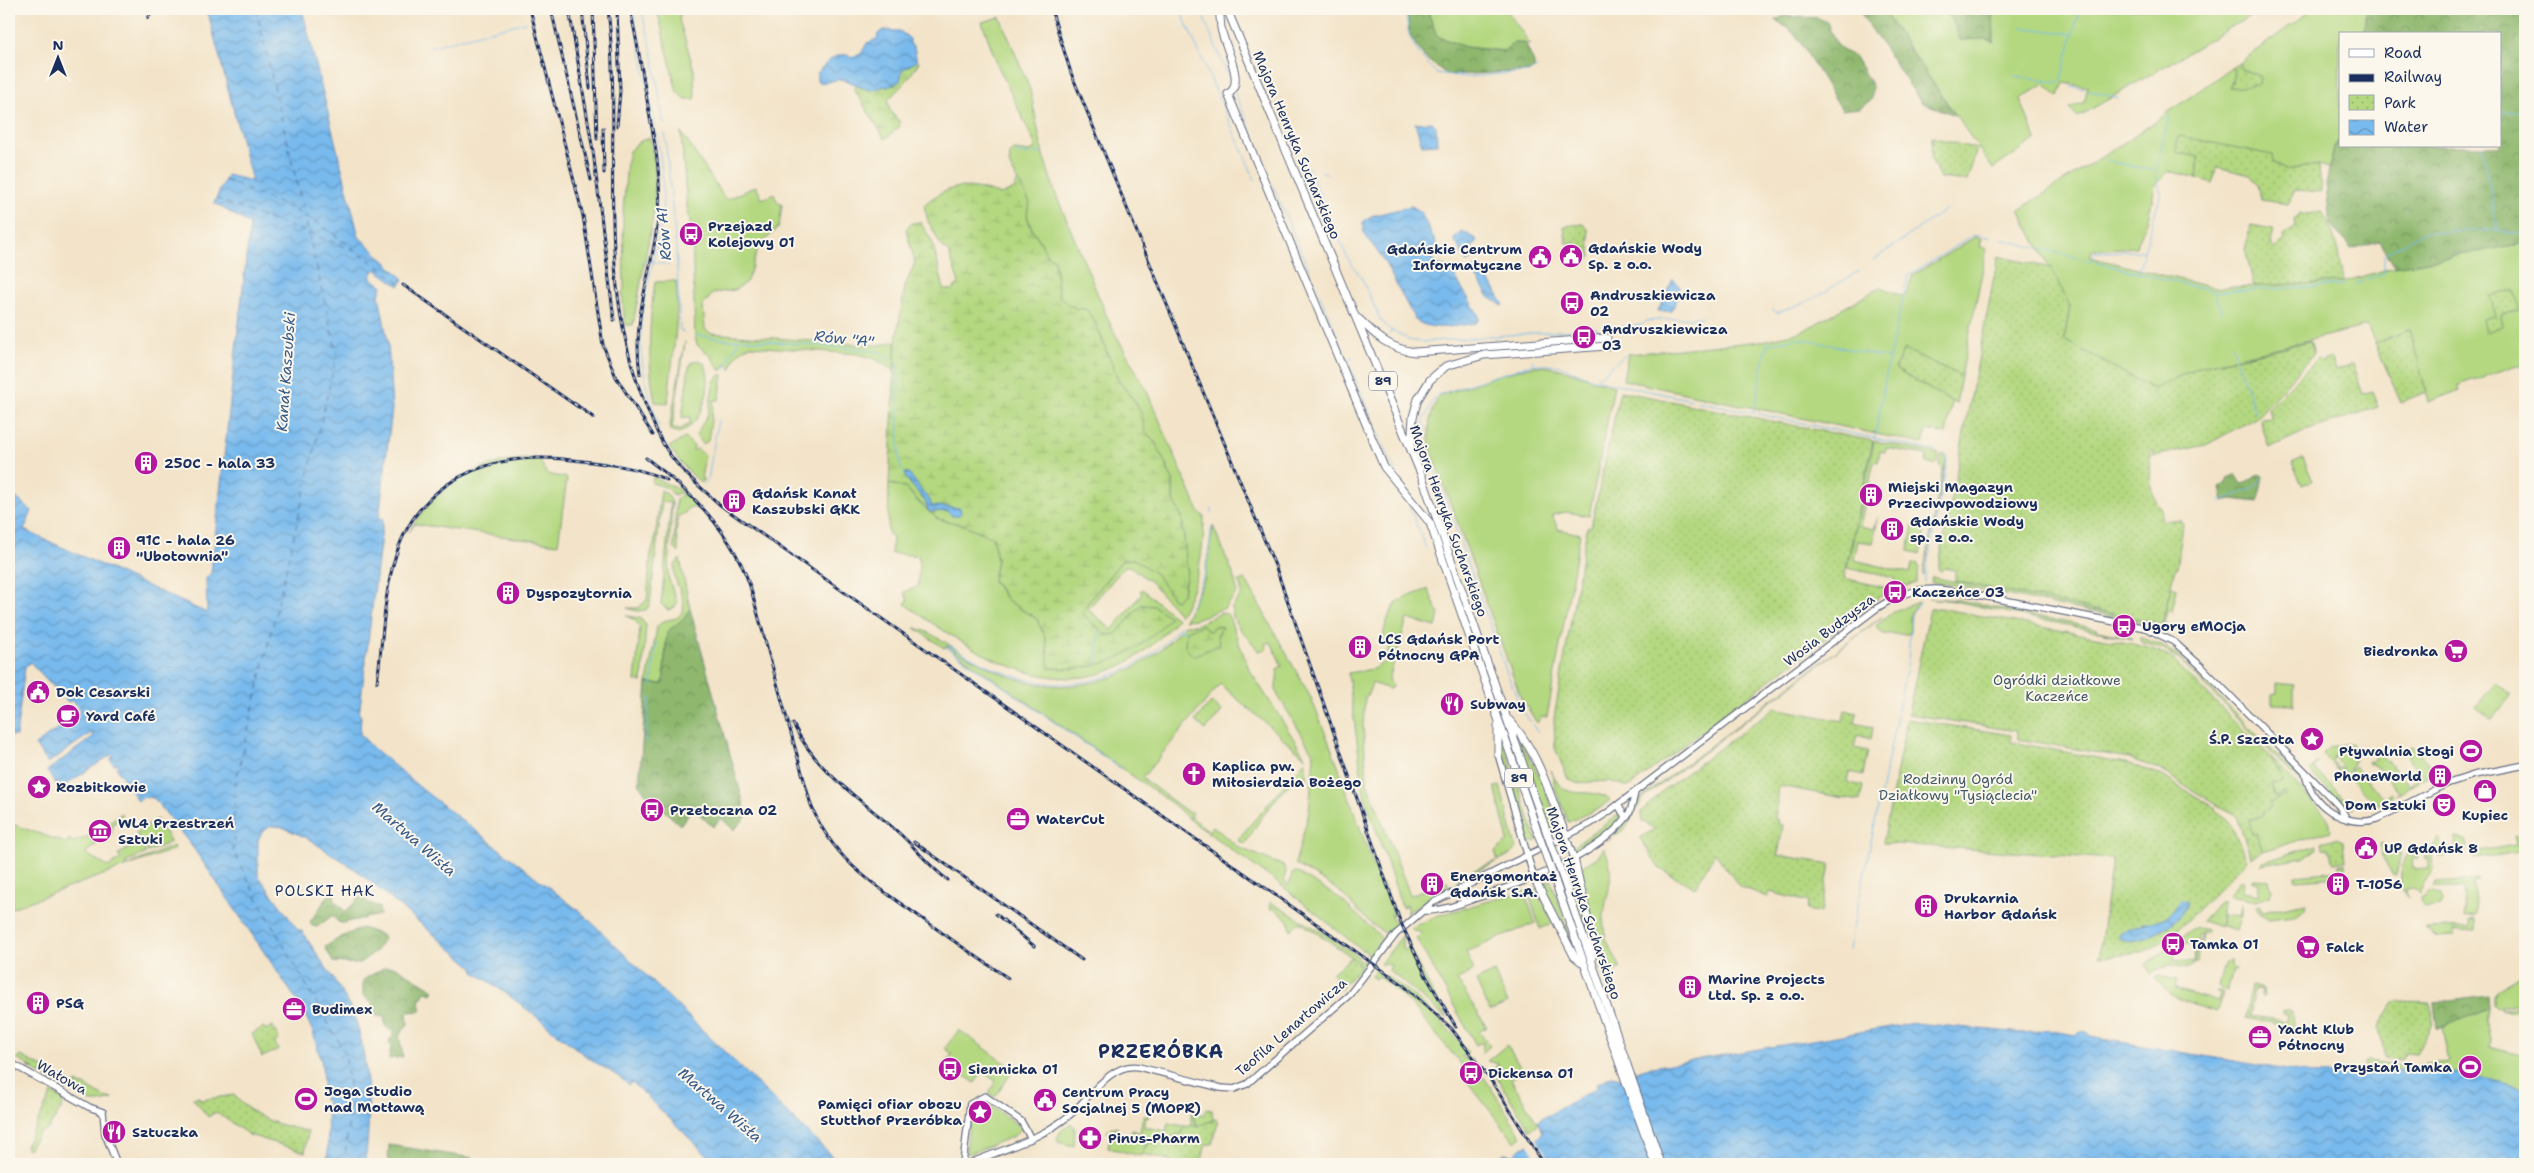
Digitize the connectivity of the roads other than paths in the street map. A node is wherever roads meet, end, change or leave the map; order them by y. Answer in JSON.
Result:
{"nodes":[{"id":1,"x":1218,"y":9,"type":"edge"},
{"id":2,"x":1227,"y":9,"type":"edge"},
{"id":3,"x":1355,"y":315,"type":"junction"},
{"id":4,"x":1411,"y":448,"type":"junction"},
{"id":5,"x":1507,"y":718,"type":"junction"},
{"id":6,"x":1498,"y":720,"type":"junction"},
{"id":7,"x":1498,"y":754,"type":"joint"},
{"id":8,"x":2525,"y":766,"type":"edge"},
{"id":9,"x":2305,"y":772,"type":"junction"},
{"id":10,"x":1635,"y":792,"type":"junction"},
{"id":11,"x":1618,"y":805,"type":"junction"},
{"id":12,"x":1626,"y":818,"type":"junction"},
{"id":13,"x":2347,"y":819,"type":"junction"},
{"id":14,"x":1566,"y":836,"type":"junction"},
{"id":15,"x":1526,"y":856,"type":"junction"},
{"id":16,"x":1574,"y":858,"type":"junction"},
{"id":17,"x":1534,"y":878,"type":"junction"},
{"id":18,"x":1459,"y":889,"type":"junction"},
{"id":19,"x":1464,"y":902,"type":"junction"},
{"id":20,"x":1424,"y":911,"type":"junction"},
{"id":21,"x":1411,"y":920,"type":"joint"},
{"id":22,"x":1589,"y":965,"type":"junction"},
{"id":23,"x":1620,"y":1054,"type":"junction"},
{"id":24,"x":9,"y":1062,"type":"edge"},
{"id":25,"x":1031,"y":1139,"type":"junction"},
{"id":26,"x":117,"y":1164,"type":"edge"},
{"id":27,"x":963,"y":1164,"type":"edge"},
{"id":28,"x":968,"y":1164,"type":"edge"},
{"id":29,"x":1655,"y":1164,"type":"edge"},
{"id":30,"x":1661,"y":1164,"type":"edge"}],
"edges":[{"from":1,"to":6,"type":"highway","name":"Majora Henryka Sucharskiego","number":"89"},
{"from":2,"to":3,"type":"highway","name":"Majora Henryka Sucharskiego","number":"89"},
{"from":3,"to":4,"type":"highway","name":"Majora Henryka Sucharskiego","number":"89"},
{"from":3,"to":4,"type":"highway"},
{"from":4,"to":5,"type":"highway","name":"Majora Henryka Sucharskiego","number":"89"},
{"from":5,"to":14,"type":"highway"},
{"from":5,"to":22,"type":"highway","name":"Majora Henryka Sucharskiego","number":"89","bridge":true},
{"from":6,"to":7,"type":"highway"},
{"from":6,"to":22,"type":"highway","name":"Majora Henryka Sucharskiego","number":"89","bridge":true},
{"from":7,"to":15,"type":"street"},
{"from":8,"to":13,"type":"street"},
{"from":9,"to":10,"type":"street","name":"Wosia Budzysza"},
{"from":9,"to":13,"type":"street","name":"Wosia Budzysza"},
{"from":9,"to":13,"type":"street"},
{"from":10,"to":11,"type":"street","name":"Wosia Budzysza"},
{"from":10,"to":12,"type":"street","name":"Wosia Budzysza"},
{"from":11,"to":12,"type":"street"},
{"from":11,"to":14,"type":"street","name":"Wosia Budzysza"},
{"from":12,"to":16,"type":"street","name":"Wosia Budzysza"},
{"from":14,"to":15,"type":"street","name":"Wosia Budzysza"},
{"from":14,"to":16,"type":"street","name":"Majora Henryka Sucharskiego"},
{"from":15,"to":17,"type":"street"},
{"from":15,"to":18,"type":"street","name":"Wosia Budzysza"},
{"from":16,"to":17,"type":"street","name":"Wosia Budzysza"},
{"from":16,"to":22,"type":"highway"},
{"from":17,"to":19,"type":"street","name":"Wosia Budzysza"},
{"from":17,"to":22,"type":"highway"},
{"from":18,"to":19,"type":"street"},
{"from":18,"to":20,"type":"street","name":"Wosia Budzysza"},
{"from":19,"to":20,"type":"street","name":"Wosia Budzysza"},
{"from":20,"to":21,"type":"street","name":"Wosia Budzysza"},
{"from":21,"to":25,"type":"street","name":"Teofila Lenartowicza"},
{"from":22,"to":23,"type":"highway","name":"Majora Henryka Sucharskiego","number":"89"},
{"from":23,"to":29,"type":"highway","name":"Majora Henryka Sucharskiego","number":"89"},
{"from":23,"to":30,"type":"highway","name":"Majora Henryka Sucharskiego","number":"89"},
{"from":24,"to":26,"type":"street","name":"Wałowa"},
{"from":25,"to":27,"type":"street"},
{"from":25,"to":28,"type":"street"}]}
